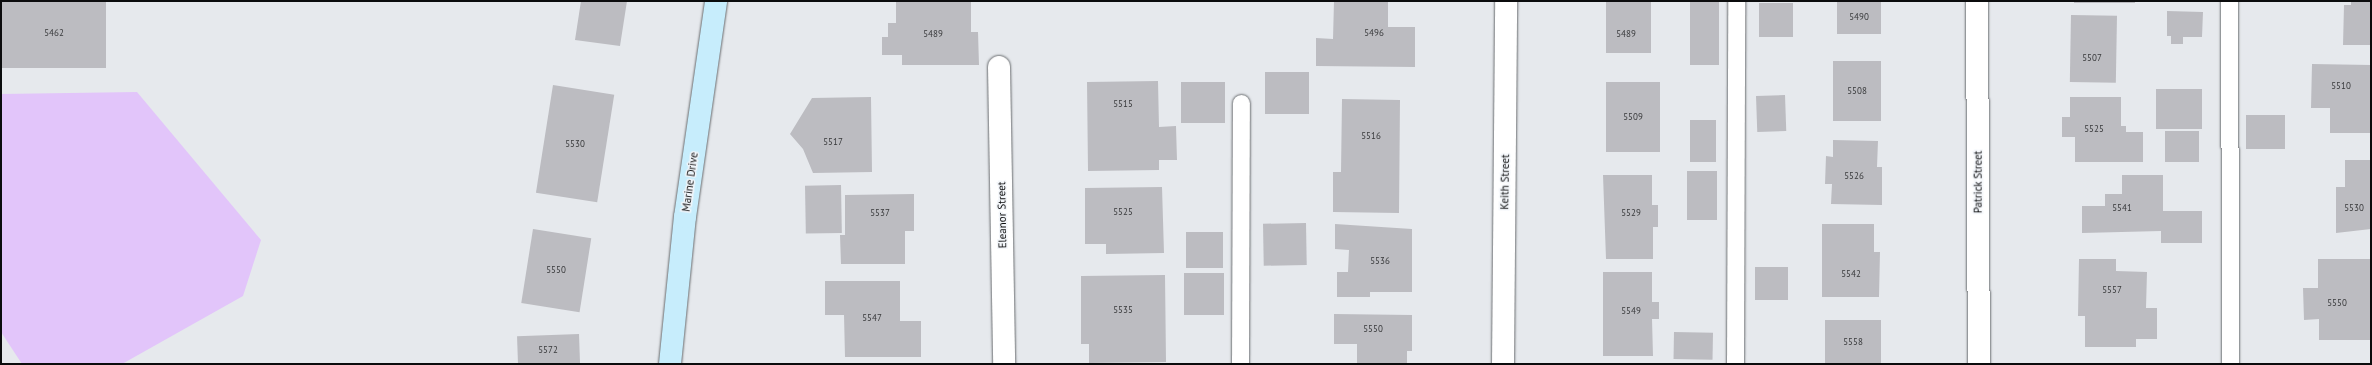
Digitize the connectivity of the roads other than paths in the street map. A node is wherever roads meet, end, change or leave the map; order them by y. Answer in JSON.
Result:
{"nodes":[{"id":1,"x":716,"y":1,"type":"edge"},
{"id":2,"x":1506,"y":1,"type":"edge"},
{"id":3,"x":1736,"y":1,"type":"edge"},
{"id":4,"x":1977,"y":1,"type":"edge"},
{"id":5,"x":2229,"y":1,"type":"edge"},
{"id":6,"x":999,"y":67,"type":"dead end"},
{"id":7,"x":1241,"y":103,"type":"dead end"},
{"id":8,"x":670,"y":364,"type":"edge"},
{"id":9,"x":1004,"y":364,"type":"edge"},
{"id":10,"x":1240,"y":364,"type":"edge"},
{"id":11,"x":1503,"y":364,"type":"edge"},
{"id":12,"x":1735,"y":364,"type":"edge"},
{"id":13,"x":1979,"y":364,"type":"edge"},
{"id":14,"x":2230,"y":364,"type":"edge"}],
"edges":[{"from":1,"to":8,"type":"street","name":"Marine Drive"},
{"from":2,"to":11,"type":"street","name":"Keith Street"},
{"from":3,"to":12,"type":"lane"},
{"from":4,"to":13,"type":"street","name":"Patrick Street"},
{"from":5,"to":14,"type":"lane"},
{"from":6,"to":9,"type":"street","name":"Eleanor Street"},
{"from":7,"to":10,"type":"lane"}]}
